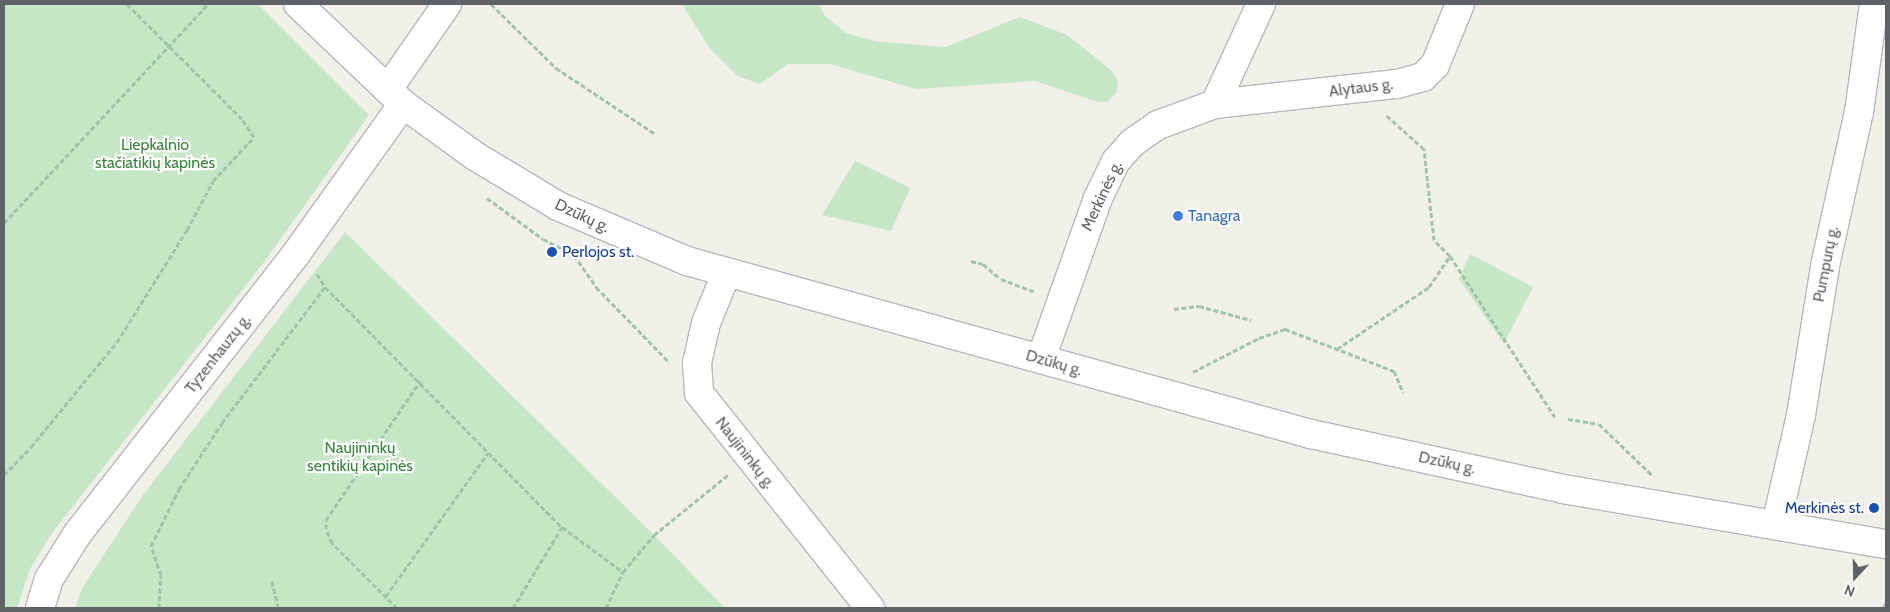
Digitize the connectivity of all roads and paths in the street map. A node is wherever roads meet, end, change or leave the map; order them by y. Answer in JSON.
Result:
{"nodes":[{"id":1,"x":127,"y":4,"type":"edge"},
{"id":2,"x":208,"y":4,"type":"edge"},
{"id":3,"x":298,"y":4,"type":"edge"},
{"id":4,"x":447,"y":4,"type":"edge"},
{"id":5,"x":491,"y":4,"type":"edge"},
{"id":6,"x":1261,"y":4,"type":"edge"},
{"id":7,"x":1460,"y":4,"type":"edge"},
{"id":8,"x":1874,"y":4,"type":"edge"},
{"id":9,"x":169,"y":44,"type":"junction"},
{"id":10,"x":1357,"y":88,"type":"junction"},
{"id":11,"x":396,"y":97,"type":"junction"},
{"id":12,"x":1215,"y":104,"type":"junction"},
{"id":13,"x":654,"y":133,"type":"dead end"},
{"id":14,"x":484,"y":196,"type":"dead end"},
{"id":15,"x":4,"y":223,"type":"edge"},
{"id":16,"x":296,"y":254,"type":"junction"},
{"id":17,"x":1450,"y":256,"type":"junction"},
{"id":18,"x":971,"y":261,"type":"dead end"},
{"id":19,"x":726,"y":274,"type":"junction"},
{"id":20,"x":325,"y":287,"type":"junction"},
{"id":21,"x":1059,"y":302,"type":"junction"},
{"id":22,"x":1174,"y":309,"type":"dead end"},
{"id":23,"x":1251,"y":320,"type":"dead end"},
{"id":24,"x":1337,"y":349,"type":"junction"},
{"id":25,"x":1041,"y":359,"type":"junction"},
{"id":26,"x":420,"y":381,"type":"junction"},
{"id":27,"x":1403,"y":392,"type":"dead end"},
{"id":28,"x":699,"y":393,"type":"junction"},
{"id":29,"x":1171,"y":396,"type":"junction"},
{"id":30,"x":1555,"y":417,"type":"dead end"},
{"id":31,"x":1568,"y":419,"type":"dead end"},
{"id":32,"x":488,"y":453,"type":"junction"},
{"id":33,"x":749,"y":458,"type":"junction"},
{"id":34,"x":4,"y":475,"type":"edge"},
{"id":35,"x":1662,"y":505,"type":"junction"},
{"id":36,"x":1776,"y":525,"type":"junction"},
{"id":37,"x":562,"y":527,"type":"junction"},
{"id":38,"x":1886,"y":544,"type":"edge"},
{"id":39,"x":624,"y":572,"type":"junction"},
{"id":40,"x":272,"y":581,"type":"dead end"},
{"id":41,"x":386,"y":596,"type":"junction"},
{"id":42,"x":1886,"y":602,"type":"edge"},
{"id":43,"x":40,"y":608,"type":"edge"},
{"id":44,"x":158,"y":608,"type":"edge"},
{"id":45,"x":278,"y":608,"type":"edge"},
{"id":46,"x":397,"y":608,"type":"edge"},
{"id":47,"x":513,"y":608,"type":"edge"},
{"id":48,"x":606,"y":608,"type":"edge"},
{"id":49,"x":870,"y":608,"type":"edge"},
{"id":50,"x":1884,"y":608,"type":"edge"}],
"edges":[{"from":1,"to":9,"type":"path"},
{"from":2,"to":9,"type":"path"},
{"from":3,"to":11,"type":"street","name":"Dzūkų g."},
{"from":4,"to":11,"type":"street","name":"Tyzenhauzų g."},
{"from":5,"to":13,"type":"path"},
{"from":6,"to":12,"type":"street"},
{"from":7,"to":10,"type":"street","name":"Alytaus g."},
{"from":8,"to":36,"type":"street","name":"Pumpurų g."},
{"from":9,"to":15,"type":"path"},
{"from":9,"to":34,"type":"path"},
{"from":10,"to":12,"type":"street","name":"Alytaus g."},
{"from":10,"to":17,"type":"path"},
{"from":11,"to":16,"type":"street","name":"Tyzenhauzų g."},
{"from":11,"to":19,"type":"street","name":"Dzūkų g."},
{"from":12,"to":21,"type":"street","name":"Merkinės g."},
{"from":14,"to":28,"type":"path"},
{"from":16,"to":20,"type":"path"},
{"from":16,"to":43,"type":"street","name":"Tyzenhauzų g."},
{"from":17,"to":24,"type":"path"},
{"from":17,"to":30,"type":"path"},
{"from":18,"to":21,"type":"path"},
{"from":19,"to":25,"type":"street","name":"Dzūkų g."},
{"from":19,"to":28,"type":"street"},
{"from":20,"to":26,"type":"path"},
{"from":20,"to":44,"type":"path"},
{"from":21,"to":25,"type":"street","name":"Merkinės g."},
{"from":22,"to":23,"type":"path"},
{"from":24,"to":27,"type":"path"},
{"from":24,"to":29,"type":"path"},
{"from":25,"to":29,"type":"street","name":"Dzūkų g."},
{"from":26,"to":32,"type":"path"},
{"from":26,"to":41,"type":"path"},
{"from":28,"to":33,"type":"street","name":"Naujininkų g."},
{"from":29,"to":35,"type":"street","name":"Dzūkų g."},
{"from":31,"to":35,"type":"path"},
{"from":32,"to":37,"type":"path"},
{"from":32,"to":41,"type":"path"},
{"from":33,"to":39,"type":"path"},
{"from":33,"to":49,"type":"street","name":"Naujininkų g."},
{"from":35,"to":36,"type":"street","name":"Dzūkų g."},
{"from":36,"to":38,"type":"street","name":"Dzūkų g."},
{"from":37,"to":39,"type":"path"},
{"from":37,"to":47,"type":"path"},
{"from":39,"to":48,"type":"path"},
{"from":40,"to":45,"type":"path"},
{"from":41,"to":46,"type":"path"},
{"from":42,"to":50,"type":"path"}]}
